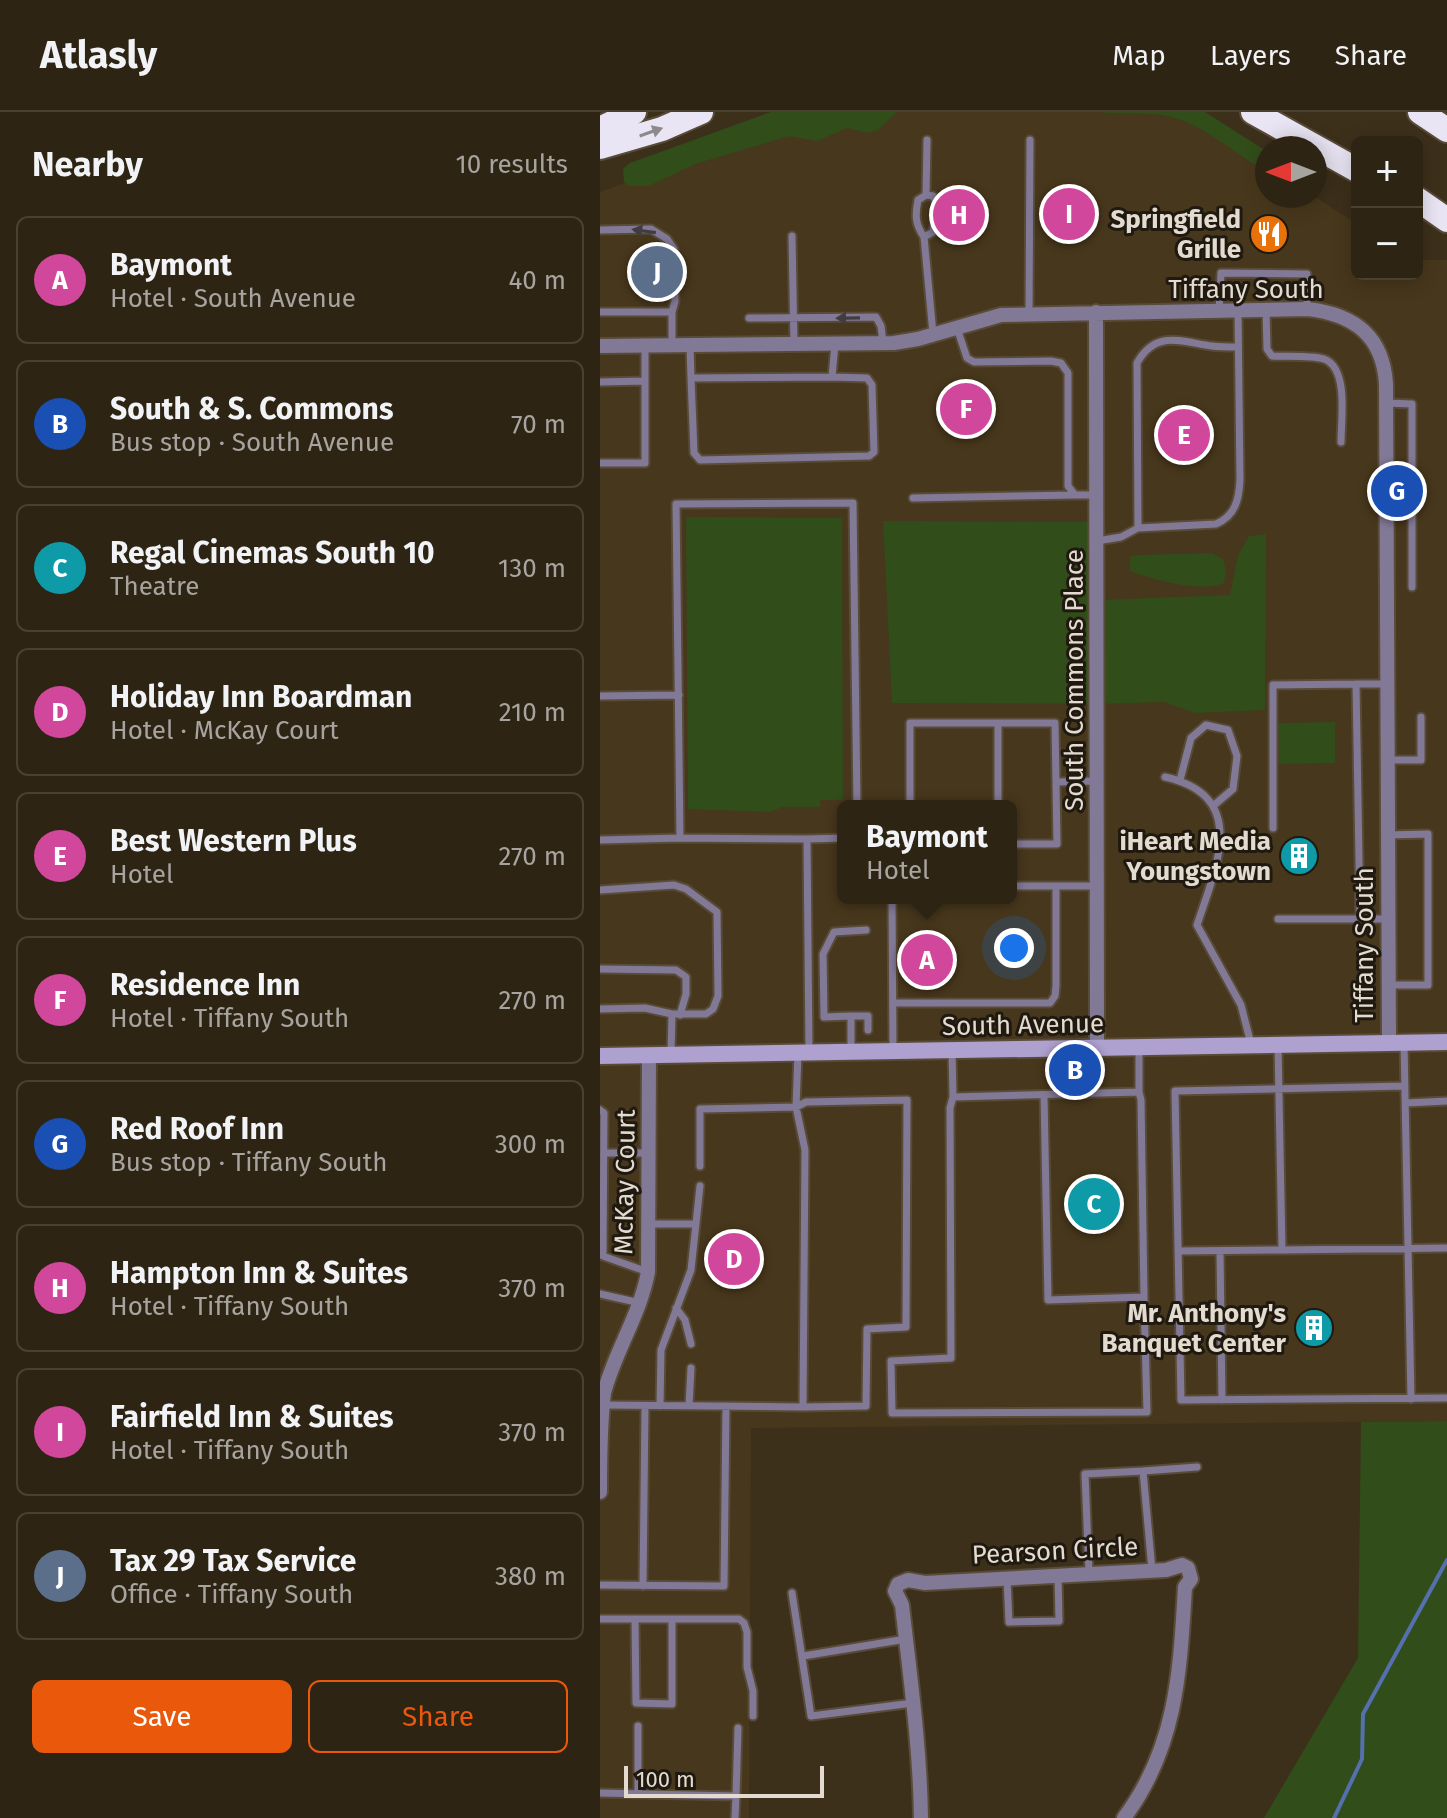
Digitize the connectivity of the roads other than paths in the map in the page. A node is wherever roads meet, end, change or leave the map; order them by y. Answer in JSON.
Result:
{"nodes":[{"id":1,"x":634,"y":112,"type":"edge"},
{"id":2,"x":701,"y":112,"type":"edge"},
{"id":3,"x":1253,"y":112,"type":"edge"},
{"id":4,"x":1288,"y":112,"type":"edge"},
{"id":5,"x":1420,"y":112,"type":"edge"},
{"id":6,"x":600,"y":129,"type":"edge"},
{"id":7,"x":1447,"y":130,"type":"edge"},
{"id":8,"x":927,"y":140,"type":"dead end"},
{"id":9,"x":1030,"y":140,"type":"dead end"},
{"id":10,"x":600,"y":147,"type":"edge"},
{"id":11,"x":1351,"y":155,"type":"edge"},
{"id":12,"x":1351,"y":167,"type":"edge"},
{"id":13,"x":926,"y":195,"type":"junction"},
{"id":14,"x":937,"y":204,"type":"dead end"},
{"id":15,"x":1423,"y":206,"type":"edge"},
{"id":16,"x":1447,"y":220,"type":"edge"},
{"id":17,"x":934,"y":226,"type":"dead end"},
{"id":18,"x":600,"y":230,"type":"edge"},
{"id":19,"x":792,"y":236,"type":"dead end"},
{"id":20,"x":924,"y":237,"type":"junction"},
{"id":21,"x":1307,"y":309,"type":"junction"},
{"id":22,"x":1266,"y":310,"type":"junction"},
{"id":23,"x":1219,"y":311,"type":"junction"},
{"id":24,"x":1238,"y":311,"type":"junction"},
{"id":25,"x":600,"y":312,"type":"edge"},
{"id":26,"x":672,"y":312,"type":"junction"},
{"id":27,"x":1096,"y":312,"type":"junction"},
{"id":28,"x":1029,"y":314,"type":"junction"},
{"id":29,"x":749,"y":318,"type":"dead end"},
{"id":30,"x":793,"y":319,"type":"junction"},
{"id":31,"x":957,"y":327,"type":"junction"},
{"id":32,"x":933,"y":335,"type":"junction"},
{"id":33,"x":883,"y":343,"type":"junction"},
{"id":34,"x":794,"y":344,"type":"junction"},
{"id":35,"x":835,"y":344,"type":"junction"},
{"id":36,"x":690,"y":345,"type":"junction"},
{"id":37,"x":600,"y":346,"type":"edge"},
{"id":38,"x":645,"y":346,"type":"junction"},
{"id":39,"x":672,"y":346,"type":"junction"},
{"id":40,"x":1238,"y":347,"type":"junction"},
{"id":41,"x":832,"y":377,"type":"junction"},
{"id":42,"x":691,"y":378,"type":"junction"},
{"id":43,"x":645,"y":381,"type":"junction"},
{"id":44,"x":600,"y":382,"type":"edge"},
{"id":45,"x":1386,"y":403,"type":"junction"},
{"id":46,"x":1341,"y":442,"type":"dead end"},
{"id":47,"x":600,"y":463,"type":"edge"},
{"id":48,"x":1075,"y":495,"type":"junction"},
{"id":49,"x":1097,"y":495,"type":"junction"},
{"id":50,"x":913,"y":498,"type":"dead end"},
{"id":51,"x":1138,"y":528,"type":"junction"},
{"id":52,"x":1097,"y":541,"type":"junction"},
{"id":53,"x":1412,"y":587,"type":"dead end"},
{"id":54,"x":1356,"y":684,"type":"junction"},
{"id":55,"x":1387,"y":684,"type":"junction"},
{"id":56,"x":679,"y":695,"type":"junction"},
{"id":57,"x":600,"y":696,"type":"edge"},
{"id":58,"x":1421,"y":717,"type":"dead end"},
{"id":59,"x":998,"y":723,"type":"junction"},
{"id":60,"x":1387,"y":760,"type":"junction"},
{"id":61,"x":1165,"y":777,"type":"dead end"},
{"id":62,"x":1180,"y":780,"type":"junction"},
{"id":63,"x":1098,"y":781,"type":"junction"},
{"id":64,"x":1056,"y":782,"type":"junction"},
{"id":65,"x":857,"y":800,"type":"edge"},
{"id":66,"x":910,"y":800,"type":"edge"},
{"id":67,"x":998,"y":800,"type":"edge"},
{"id":68,"x":1213,"y":806,"type":"junction"},
{"id":69,"x":1273,"y":828,"type":"dead end"},
{"id":70,"x":1387,"y":835,"type":"junction"},
{"id":71,"x":680,"y":838,"type":"junction"},
{"id":72,"x":837,"y":838,"type":"edge"},
{"id":73,"x":807,"y":839,"type":"junction"},
{"id":74,"x":600,"y":840,"type":"edge"},
{"id":75,"x":1017,"y":844,"type":"edge"},
{"id":76,"x":1017,"y":886,"type":"edge"},
{"id":77,"x":1056,"y":886,"type":"junction"},
{"id":78,"x":1098,"y":886,"type":"junction"},
{"id":79,"x":600,"y":890,"type":"edge"},
{"id":80,"x":892,"y":904,"type":"edge"},
{"id":81,"x":1278,"y":919,"type":"dead end"},
{"id":82,"x":1360,"y":919,"type":"junction"},
{"id":83,"x":1387,"y":919,"type":"junction"},
{"id":84,"x":866,"y":930,"type":"dead end"},
{"id":85,"x":600,"y":969,"type":"edge"},
{"id":86,"x":1387,"y":985,"type":"junction"},
{"id":87,"x":893,"y":1003,"type":"junction"},
{"id":88,"x":600,"y":1009,"type":"edge"},
{"id":89,"x":676,"y":1014,"type":"junction"},
{"id":90,"x":851,"y":1016,"type":"junction"},
{"id":91,"x":868,"y":1030,"type":"dead end"},
{"id":92,"x":1447,"y":1042,"type":"edge"},
{"id":93,"x":1397,"y":1043,"type":"junction"},
{"id":94,"x":1278,"y":1045,"type":"junction"},
{"id":95,"x":1252,"y":1046,"type":"junction"},
{"id":96,"x":1097,"y":1048,"type":"junction"},
{"id":97,"x":1139,"y":1048,"type":"junction"},
{"id":98,"x":952,"y":1050,"type":"junction"},
{"id":99,"x":851,"y":1052,"type":"junction"},
{"id":100,"x":893,"y":1052,"type":"junction"},
{"id":101,"x":803,"y":1053,"type":"junction"},
{"id":102,"x":649,"y":1055,"type":"junction"},
{"id":103,"x":671,"y":1055,"type":"junction"},
{"id":104,"x":600,"y":1056,"type":"edge"},
{"id":105,"x":1405,"y":1086,"type":"junction"},
{"id":106,"x":1278,"y":1089,"type":"junction"},
{"id":107,"x":1139,"y":1092,"type":"junction"},
{"id":108,"x":1044,"y":1095,"type":"junction"},
{"id":109,"x":953,"y":1097,"type":"junction"},
{"id":110,"x":1447,"y":1101,"type":"edge"},
{"id":111,"x":1406,"y":1103,"type":"junction"},
{"id":112,"x":796,"y":1107,"type":"junction"},
{"id":113,"x":600,"y":1110,"type":"edge"},
{"id":114,"x":604,"y":1153,"type":"junction"},
{"id":115,"x":649,"y":1153,"type":"junction"},
{"id":116,"x":700,"y":1166,"type":"dead end"},
{"id":117,"x":700,"y":1186,"type":"dead end"},
{"id":118,"x":602,"y":1211,"type":"edge"},
{"id":119,"x":649,"y":1224,"type":"junction"},
{"id":120,"x":696,"y":1224,"type":"junction"},
{"id":121,"x":1409,"y":1247,"type":"junction"},
{"id":122,"x":1447,"y":1248,"type":"edge"},
{"id":123,"x":1282,"y":1250,"type":"junction"},
{"id":124,"x":1178,"y":1251,"type":"junction"},
{"id":125,"x":1220,"y":1251,"type":"junction"},
{"id":126,"x":648,"y":1272,"type":"junction"},
{"id":127,"x":600,"y":1294,"type":"edge"},
{"id":128,"x":1144,"y":1297,"type":"junction"},
{"id":129,"x":640,"y":1303,"type":"junction"},
{"id":130,"x":676,"y":1308,"type":"junction"},
{"id":131,"x":691,"y":1344,"type":"dead end"},
{"id":132,"x":691,"y":1368,"type":"dead end"},
{"id":133,"x":1447,"y":1398,"type":"edge"},
{"id":134,"x":1411,"y":1399,"type":"junction"},
{"id":135,"x":1222,"y":1400,"type":"junction"},
{"id":136,"x":602,"y":1405,"type":"junction"},
{"id":137,"x":645,"y":1406,"type":"junction"},
{"id":138,"x":660,"y":1406,"type":"junction"},
{"id":139,"x":689,"y":1406,"type":"junction"},
{"id":140,"x":726,"y":1406,"type":"junction"},
{"id":141,"x":803,"y":1407,"type":"junction"},
{"id":142,"x":600,"y":1442,"type":"edge"},
{"id":143,"x":1197,"y":1467,"type":"dead end"},
{"id":144,"x":1143,"y":1471,"type":"junction"},
{"id":145,"x":600,"y":1492,"type":"edge"},
{"id":146,"x":1152,"y":1570,"type":"junction"},
{"id":147,"x":1089,"y":1573,"type":"junction"},
{"id":148,"x":1058,"y":1575,"type":"junction"},
{"id":149,"x":1007,"y":1578,"type":"junction"},
{"id":150,"x":600,"y":1585,"type":"edge"},
{"id":151,"x":643,"y":1586,"type":"junction"},
{"id":152,"x":792,"y":1593,"type":"dead end"},
{"id":153,"x":600,"y":1619,"type":"edge"},
{"id":154,"x":635,"y":1619,"type":"junction"},
{"id":155,"x":672,"y":1619,"type":"junction"},
{"id":156,"x":906,"y":1639,"type":"junction"},
{"id":157,"x":803,"y":1656,"type":"junction"},
{"id":158,"x":913,"y":1703,"type":"junction"},
{"id":159,"x":753,"y":1716,"type":"dead end"},
{"id":160,"x":638,"y":1726,"type":"dead end"},
{"id":161,"x":738,"y":1728,"type":"dead end"},
{"id":162,"x":600,"y":1793,"type":"edge"},
{"id":163,"x":638,"y":1794,"type":"junction"},
{"id":164,"x":736,"y":1796,"type":"junction"},
{"id":165,"x":735,"y":1818,"type":"edge"},
{"id":166,"x":921,"y":1818,"type":"edge"},
{"id":167,"x":1124,"y":1818,"type":"edge"}],
"edges":[{"from":1,"to":6,"type":"highway"},
{"from":10,"to":2,"type":"highway","one_way":true},
{"from":3,"to":12,"type":"highway"},
{"from":4,"to":11,"type":"highway"},
{"from":5,"to":7,"type":"highway"},
{"from":8,"to":13,"type":"lane"},
{"from":9,"to":28,"type":"lane"},
{"from":13,"to":14,"type":"lane"},
{"from":13,"to":20,"type":"lane"},
{"from":15,"to":16,"type":"highway"},
{"from":17,"to":20,"type":"lane"},
{"from":26,"to":18,"type":"lane","one_way":true},
{"from":19,"to":30,"type":"lane"},
{"from":20,"to":32,"type":"lane"},
{"from":21,"to":22,"type":"street","name":"Tiffany South"},
{"from":21,"to":23,"type":"lane"},
{"from":21,"to":45,"type":"street","name":"Tiffany South"},
{"from":22,"to":24,"type":"street","name":"Tiffany South"},
{"from":22,"to":46,"type":"lane"},
{"from":23,"to":24,"type":"street","name":"Tiffany South"},
{"from":23,"to":27,"type":"street","name":"Tiffany South"},
{"from":24,"to":40,"type":"lane"},
{"from":25,"to":26,"type":"lane"},
{"from":26,"to":39,"type":"lane"},
{"from":27,"to":28,"type":"street","name":"Tiffany South"},
{"from":27,"to":49,"type":"street","name":"South Commons Place"},
{"from":28,"to":31,"type":"street","name":"Tiffany South"},
{"from":29,"to":30,"type":"lane"},
{"from":33,"to":30,"type":"lane","one_way":true},
{"from":30,"to":34,"type":"lane"},
{"from":31,"to":32,"type":"street","name":"Tiffany South"},
{"from":31,"to":48,"type":"lane"},
{"from":32,"to":33,"type":"street","name":"Tiffany South"},
{"from":33,"to":35,"type":"street","name":"Tiffany South"},
{"from":34,"to":35,"type":"street","name":"Tiffany South"},
{"from":34,"to":36,"type":"street","name":"Tiffany South"},
{"from":35,"to":41,"type":"lane"},
{"from":36,"to":39,"type":"street","name":"Tiffany South"},
{"from":36,"to":42,"type":"lane"},
{"from":37,"to":38,"type":"street","name":"Tiffany South"},
{"from":38,"to":39,"type":"street","name":"Tiffany South"},
{"from":38,"to":43,"type":"lane"},
{"from":40,"to":51,"type":"lane"},
{"from":40,"to":51,"type":"lane"},
{"from":41,"to":42,"type":"lane"},
{"from":41,"to":42,"type":"lane"},
{"from":43,"to":44,"type":"lane"},
{"from":43,"to":47,"type":"lane"},
{"from":45,"to":53,"type":"lane"},
{"from":45,"to":55,"type":"street","name":"Tiffany South"},
{"from":48,"to":49,"type":"lane"},
{"from":48,"to":50,"type":"lane"},
{"from":49,"to":52,"type":"street","name":"South Commons Place"},
{"from":51,"to":52,"type":"lane"},
{"from":52,"to":63,"type":"street","name":"South Commons Place"},
{"from":54,"to":55,"type":"lane"},
{"from":54,"to":69,"type":"lane"},
{"from":54,"to":82,"type":"lane"},
{"from":55,"to":60,"type":"street","name":"Tiffany South"},
{"from":56,"to":57,"type":"lane"},
{"from":56,"to":65,"type":"lane"},
{"from":56,"to":71,"type":"lane"},
{"from":58,"to":60,"type":"lane"},
{"from":59,"to":64,"type":"lane"},
{"from":59,"to":66,"type":"lane"},
{"from":59,"to":67,"type":"lane"},
{"from":60,"to":70,"type":"street","name":"Tiffany South"},
{"from":61,"to":62,"type":"lane"},
{"from":62,"to":68,"type":"lane"},
{"from":62,"to":68,"type":"lane"},
{"from":63,"to":64,"type":"lane"},
{"from":63,"to":78,"type":"street","name":"South Commons Place"},
{"from":64,"to":75,"type":"lane"},
{"from":68,"to":95,"type":"lane"},
{"from":70,"to":83,"type":"street","name":"Tiffany South"},
{"from":70,"to":86,"type":"lane"},
{"from":71,"to":73,"type":"lane"},
{"from":71,"to":74,"type":"lane"},
{"from":72,"to":73,"type":"lane"},
{"from":73,"to":101,"type":"lane"},
{"from":76,"to":77,"type":"lane"},
{"from":77,"to":78,"type":"lane"},
{"from":77,"to":87,"type":"lane"},
{"from":78,"to":96,"type":"street","name":"South Commons Place"},
{"from":79,"to":89,"type":"lane"},
{"from":80,"to":87,"type":"lane"},
{"from":81,"to":82,"type":"lane"},
{"from":82,"to":83,"type":"lane"},
{"from":83,"to":86,"type":"street","name":"Tiffany South"},
{"from":84,"to":90,"type":"lane"},
{"from":85,"to":89,"type":"lane"},
{"from":86,"to":93,"type":"street","name":"Tiffany South"},
{"from":87,"to":100,"type":"lane"},
{"from":88,"to":89,"type":"lane"},
{"from":89,"to":103,"type":"lane"},
{"from":90,"to":91,"type":"lane"},
{"from":90,"to":99,"type":"lane"},
{"from":92,"to":93,"type":"main road","name":"South Avenue"},
{"from":93,"to":94,"type":"main road","name":"South Avenue"},
{"from":93,"to":105,"type":"lane"},
{"from":94,"to":95,"type":"main road","name":"South Avenue"},
{"from":94,"to":106,"type":"lane"},
{"from":95,"to":97,"type":"main road","name":"South Avenue"},
{"from":96,"to":97,"type":"main road","name":"South Avenue"},
{"from":96,"to":98,"type":"main road","name":"South Avenue"},
{"from":97,"to":107,"type":"lane"},
{"from":98,"to":100,"type":"main road","name":"South Avenue"},
{"from":98,"to":109,"type":"lane"},
{"from":99,"to":100,"type":"main road","name":"South Avenue"},
{"from":99,"to":101,"type":"main road","name":"South Avenue"},
{"from":101,"to":103,"type":"main road","name":"South Avenue"},
{"from":101,"to":112,"type":"lane"},
{"from":102,"to":103,"type":"main road","name":"South Avenue"},
{"from":102,"to":104,"type":"main road","name":"South Avenue"},
{"from":102,"to":115,"type":"street","name":"McKay Court"},
{"from":105,"to":106,"type":"lane"},
{"from":105,"to":111,"type":"lane"},
{"from":106,"to":123,"type":"lane"},
{"from":106,"to":124,"type":"lane"},
{"from":107,"to":108,"type":"lane"},
{"from":107,"to":128,"type":"lane"},
{"from":108,"to":109,"type":"lane"},
{"from":108,"to":128,"type":"lane"},
{"from":109,"to":128,"type":"lane"},
{"from":110,"to":111,"type":"lane"},
{"from":111,"to":121,"type":"lane"},
{"from":112,"to":116,"type":"lane"},
{"from":112,"to":141,"type":"lane"},
{"from":112,"to":141,"type":"lane"},
{"from":113,"to":114,"type":"lane"},
{"from":114,"to":115,"type":"lane"},
{"from":114,"to":118,"type":"lane"},
{"from":115,"to":119,"type":"street","name":"McKay Court"},
{"from":117,"to":120,"type":"lane"},
{"from":118,"to":126,"type":"lane"},
{"from":119,"to":120,"type":"lane"},
{"from":119,"to":126,"type":"street","name":"McKay Court"},
{"from":120,"to":130,"type":"lane"},
{"from":121,"to":122,"type":"lane"},
{"from":121,"to":123,"type":"lane"},
{"from":121,"to":134,"type":"lane"},
{"from":123,"to":125,"type":"lane"},
{"from":124,"to":125,"type":"lane"},
{"from":124,"to":135,"type":"lane"},
{"from":125,"to":135,"type":"lane"},
{"from":126,"to":129,"type":"street","name":"McKay Court"},
{"from":127,"to":129,"type":"lane"},
{"from":129,"to":136,"type":"street","name":"McKay Court"},
{"from":130,"to":131,"type":"lane"},
{"from":130,"to":138,"type":"lane"},
{"from":132,"to":139,"type":"lane"},
{"from":133,"to":134,"type":"lane"},
{"from":134,"to":135,"type":"lane"},
{"from":136,"to":137,"type":"lane"},
{"from":136,"to":142,"type":"street","name":"McKay Court"},
{"from":137,"to":138,"type":"lane"},
{"from":137,"to":151,"type":"lane"},
{"from":138,"to":139,"type":"lane"},
{"from":139,"to":140,"type":"lane"},
{"from":140,"to":141,"type":"lane"},
{"from":140,"to":151,"type":"lane"},
{"from":142,"to":145,"type":"street","name":"McKay Court"},
{"from":143,"to":144,"type":"lane"},
{"from":144,"to":146,"type":"lane"},
{"from":144,"to":147,"type":"lane"},
{"from":146,"to":147,"type":"street","name":"Pearson Circle"},
{"from":146,"to":167,"type":"street","name":"Pearson Circle"},
{"from":147,"to":148,"type":"street","name":"Pearson Circle"},
{"from":148,"to":149,"type":"street","name":"Pearson Circle"},
{"from":148,"to":149,"type":"lane"},
{"from":149,"to":156,"type":"street","name":"Pearson Circle"},
{"from":150,"to":151,"type":"lane"},
{"from":152,"to":157,"type":"lane"},
{"from":153,"to":154,"type":"lane"},
{"from":154,"to":155,"type":"lane"},
{"from":154,"to":155,"type":"lane"},
{"from":155,"to":159,"type":"lane"},
{"from":156,"to":157,"type":"lane"},
{"from":156,"to":158,"type":"street","name":"Pearson Circle"},
{"from":157,"to":158,"type":"lane"},
{"from":158,"to":166,"type":"street","name":"Pearson Circle"},
{"from":160,"to":163,"type":"lane"},
{"from":161,"to":164,"type":"lane"},
{"from":162,"to":163,"type":"lane"},
{"from":163,"to":164,"type":"lane"},
{"from":164,"to":165,"type":"lane"}]}
